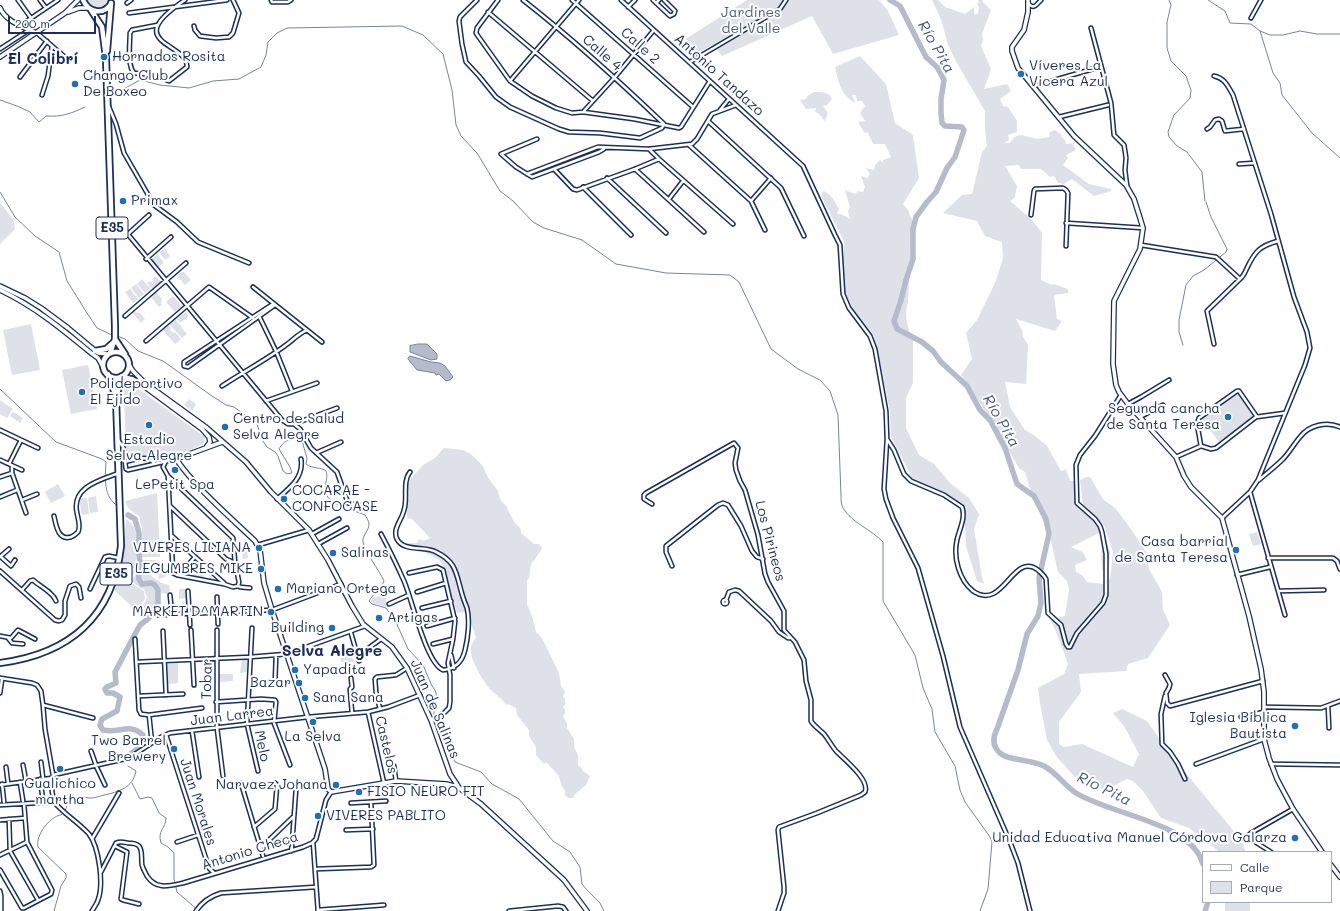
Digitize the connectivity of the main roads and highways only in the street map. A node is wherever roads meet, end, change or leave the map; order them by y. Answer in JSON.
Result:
{"nodes":[{"id":1,"x":83,"y":0,"type":"edge"},
{"id":2,"x":112,"y":1,"type":"edge"},
{"id":3,"x":90,"y":9,"type":"junction"},
{"id":4,"x":106,"y":58,"type":"junction"},
{"id":5,"x":115,"y":339,"type":"junction"},
{"id":6,"x":95,"y":351,"type":"road end"},
{"id":7,"x":109,"y":354,"type":"junction"},
{"id":8,"x":126,"y":356,"type":"junction"},
{"id":9,"x":108,"y":374,"type":"junction"},
{"id":10,"x":122,"y":376,"type":"junction"},
{"id":11,"x":132,"y":379,"type":"road end"},
{"id":12,"x":118,"y":387,"type":"junction"},
{"id":13,"x":116,"y":398,"type":"junction"},
{"id":14,"x":0,"y":663,"type":"edge"}],
"edges":[{"from":1,"to":3,"type":"highway","number":"E35"},
{"from":2,"to":3,"type":"highway","number":"E35"},
{"from":2,"to":4,"type":"highway","number":"E35"},
{"from":3,"to":4,"type":"highway","number":"E35"},
{"from":4,"to":5,"type":"highway","number":"E35"},
{"from":5,"to":6,"type":"highway"},
{"from":5,"to":7,"type":"highway","number":"E35"},
{"from":5,"to":8,"type":"highway"},
{"from":7,"to":8,"type":"highway"},
{"from":7,"to":9,"type":"highway","number":"E35"},
{"from":8,"to":10,"type":"highway","number":"E35"},
{"from":9,"to":10,"type":"highway"},
{"from":9,"to":13,"type":"highway","number":"E35"},
{"from":10,"to":12,"type":"highway","number":"E35"},
{"from":11,"to":12,"type":"highway"},
{"from":12,"to":13,"type":"highway","number":"E35"},
{"from":13,"to":14,"type":"highway","number":"E35"}]}
